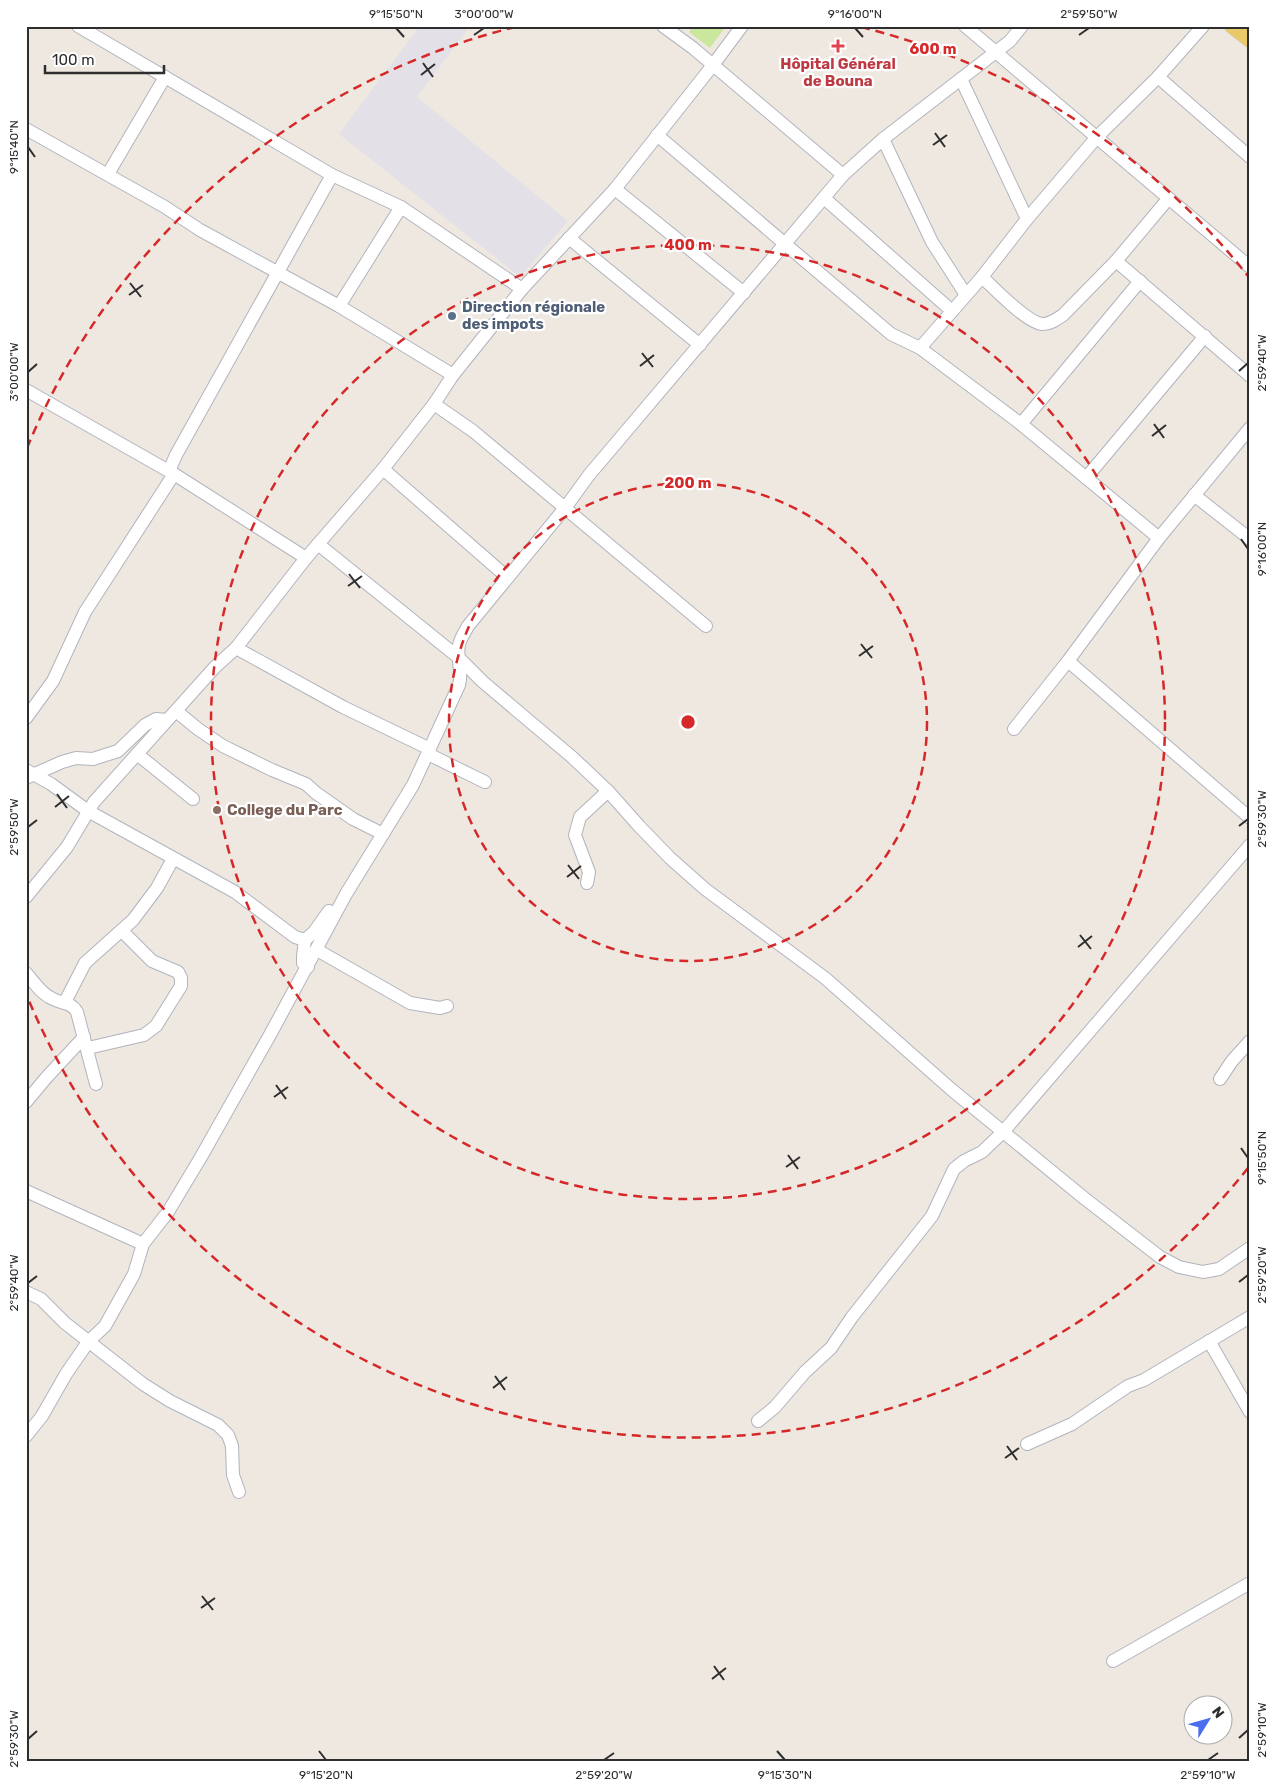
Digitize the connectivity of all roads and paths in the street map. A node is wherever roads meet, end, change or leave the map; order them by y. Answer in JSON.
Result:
{"nodes":[{"id":1,"x":78,"y":26,"type":"edge"},
{"id":2,"x":663,"y":26,"type":"edge"},
{"id":3,"x":742,"y":26,"type":"edge"},
{"id":4,"x":965,"y":26,"type":"edge"},
{"id":5,"x":1022,"y":26,"type":"edge"},
{"id":6,"x":1204,"y":26,"type":"edge"},
{"id":7,"x":1232,"y":26,"type":"edge"},
{"id":8,"x":1250,"y":40,"type":"edge"},
{"id":9,"x":995,"y":52,"type":"junction"},
{"id":10,"x":713,"y":65,"type":"junction"},
{"id":11,"x":165,"y":77,"type":"junction"},
{"id":12,"x":1158,"y":77,"type":"junction"},
{"id":13,"x":961,"y":79,"type":"junction"},
{"id":14,"x":26,"y":129,"type":"edge"},
{"id":15,"x":657,"y":135,"type":"junction"},
{"id":16,"x":1097,"y":137,"type":"junction"},
{"id":17,"x":883,"y":140,"type":"junction"},
{"id":18,"x":1250,"y":157,"type":"edge"},
{"id":19,"x":108,"y":174,"type":"junction"},
{"id":20,"x":332,"y":175,"type":"junction"},
{"id":21,"x":843,"y":175,"type":"junction"},
{"id":22,"x":615,"y":189,"type":"junction"},
{"id":23,"x":824,"y":198,"type":"junction"},
{"id":24,"x":1168,"y":199,"type":"junction"},
{"id":25,"x":401,"y":207,"type":"junction"},
{"id":26,"x":1027,"y":219,"type":"junction"},
{"id":27,"x":569,"y":238,"type":"junction"},
{"id":28,"x":785,"y":244,"type":"junction"},
{"id":29,"x":1116,"y":261,"type":"junction"},
{"id":30,"x":1250,"y":267,"type":"edge"},
{"id":31,"x":278,"y":274,"type":"junction"},
{"id":32,"x":982,"y":277,"type":"junction"},
{"id":33,"x":1140,"y":281,"type":"junction"},
{"id":34,"x":522,"y":289,"type":"junction"},
{"id":35,"x":744,"y":292,"type":"junction"},
{"id":36,"x":966,"y":296,"type":"junction"},
{"id":37,"x":339,"y":306,"type":"junction"},
{"id":38,"x":952,"y":311,"type":"junction"},
{"id":39,"x":1205,"y":336,"type":"junction"},
{"id":40,"x":700,"y":345,"type":"junction"},
{"id":41,"x":920,"y":348,"type":"junction"},
{"id":42,"x":453,"y":375,"type":"junction"},
{"id":43,"x":1250,"y":376,"type":"edge"},
{"id":44,"x":26,"y":390,"type":"edge"},
{"id":45,"x":434,"y":404,"type":"junction"},
{"id":46,"x":1021,"y":424,"type":"junction"},
{"id":47,"x":1250,"y":428,"type":"edge"},
{"id":48,"x":383,"y":469,"type":"junction"},
{"id":49,"x":172,"y":472,"type":"junction"},
{"id":50,"x":1086,"y":478,"type":"junction"},
{"id":51,"x":1194,"y":495,"type":"junction"},
{"id":52,"x":565,"y":508,"type":"junction"},
{"id":53,"x":1159,"y":538,"type":"junction"},
{"id":54,"x":1250,"y":539,"type":"edge"},
{"id":55,"x":318,"y":544,"type":"junction"},
{"id":56,"x":306,"y":558,"type":"junction"},
{"id":57,"x":507,"y":577,"type":"junction"},
{"id":58,"x":706,"y":626,"type":"dead end"},
{"id":59,"x":236,"y":648,"type":"junction"},
{"id":60,"x":458,"y":657,"type":"junction"},
{"id":61,"x":1068,"y":661,"type":"junction"},
{"id":62,"x":171,"y":715,"type":"junction"},
{"id":63,"x":26,"y":718,"type":"edge"},
{"id":64,"x":1014,"y":729,"type":"dead end"},
{"id":65,"x":429,"y":752,"type":"junction"},
{"id":66,"x":137,"y":754,"type":"junction"},
{"id":67,"x":28,"y":774,"type":"edge"},
{"id":68,"x":485,"y":782,"type":"dead end"},
{"id":69,"x":608,"y":791,"type":"junction"},
{"id":70,"x":193,"y":798,"type":"dead end"},
{"id":71,"x":88,"y":812,"type":"junction"},
{"id":72,"x":1250,"y":818,"type":"edge"},
{"id":73,"x":383,"y":834,"type":"junction"},
{"id":74,"x":1250,"y":845,"type":"edge"},
{"id":75,"x":173,"y":859,"type":"junction"},
{"id":76,"x":587,"y":883,"type":"dead end"},
{"id":77,"x":346,"y":894,"type":"junction"},
{"id":78,"x":26,"y":897,"type":"edge"},
{"id":79,"x":122,"y":931,"type":"junction"},
{"id":80,"x":305,"y":940,"type":"junction"},
{"id":81,"x":316,"y":950,"type":"junction"},
{"id":82,"x":308,"y":966,"type":"junction"},
{"id":83,"x":26,"y":973,"type":"edge"},
{"id":84,"x":65,"y":1002,"type":"junction"},
{"id":85,"x":447,"y":1006,"type":"dead end"},
{"id":86,"x":1250,"y":1041,"type":"edge"},
{"id":87,"x":86,"y":1042,"type":"junction"},
{"id":88,"x":1220,"y":1079,"type":"dead end"},
{"id":89,"x":96,"y":1084,"type":"dead end"},
{"id":90,"x":26,"y":1102,"type":"edge"},
{"id":91,"x":1003,"y":1132,"type":"junction"},
{"id":92,"x":26,"y":1190,"type":"edge"},
{"id":93,"x":143,"y":1244,"type":"junction"},
{"id":94,"x":1250,"y":1248,"type":"edge"},
{"id":95,"x":26,"y":1292,"type":"edge"},
{"id":96,"x":1250,"y":1316,"type":"edge"},
{"id":97,"x":1210,"y":1341,"type":"junction"},
{"id":98,"x":88,"y":1342,"type":"junction"},
{"id":99,"x":1250,"y":1412,"type":"edge"},
{"id":100,"x":758,"y":1421,"type":"dead end"},
{"id":101,"x":26,"y":1436,"type":"edge"},
{"id":102,"x":1027,"y":1444,"type":"dead end"},
{"id":103,"x":240,"y":1492,"type":"dead end"},
{"id":104,"x":1250,"y":1582,"type":"edge"},
{"id":105,"x":1113,"y":1661,"type":"dead end"}],
"edges":[{"from":1,"to":11,"type":"street"},
{"from":2,"to":10,"type":"street"},
{"from":3,"to":10,"type":"street"},
{"from":4,"to":9,"type":"street"},
{"from":5,"to":9,"type":"street"},
{"from":6,"to":12,"type":"street"},
{"from":7,"to":8,"type":"main road"},
{"from":9,"to":13,"type":"street"},
{"from":9,"to":16,"type":"street"},
{"from":10,"to":15,"type":"street"},
{"from":10,"to":21,"type":"street"},
{"from":11,"to":19,"type":"street"},
{"from":11,"to":20,"type":"street"},
{"from":12,"to":16,"type":"street"},
{"from":12,"to":18,"type":"street"},
{"from":13,"to":17,"type":"street"},
{"from":13,"to":26,"type":"street"},
{"from":14,"to":19,"type":"street"},
{"from":15,"to":22,"type":"street"},
{"from":15,"to":28,"type":"street"},
{"from":16,"to":24,"type":"street"},
{"from":16,"to":26,"type":"street"},
{"from":17,"to":21,"type":"street"},
{"from":17,"to":36,"type":"street"},
{"from":19,"to":31,"type":"street"},
{"from":20,"to":25,"type":"street"},
{"from":20,"to":31,"type":"street"},
{"from":21,"to":23,"type":"street"},
{"from":22,"to":27,"type":"street"},
{"from":22,"to":35,"type":"street"},
{"from":23,"to":28,"type":"street"},
{"from":23,"to":38,"type":"street"},
{"from":24,"to":29,"type":"street"},
{"from":24,"to":30,"type":"street"},
{"from":25,"to":34,"type":"street"},
{"from":25,"to":37,"type":"street"},
{"from":26,"to":32,"type":"street"},
{"from":27,"to":34,"type":"street"},
{"from":27,"to":40,"type":"street"},
{"from":28,"to":35,"type":"street"},
{"from":28,"to":41,"type":"street"},
{"from":29,"to":32,"type":"street"},
{"from":29,"to":33,"type":"street"},
{"from":31,"to":37,"type":"street"},
{"from":31,"to":49,"type":"street"},
{"from":32,"to":36,"type":"street"},
{"from":33,"to":39,"type":"street"},
{"from":33,"to":46,"type":"street"},
{"from":34,"to":42,"type":"street"},
{"from":35,"to":40,"type":"street"},
{"from":36,"to":38,"type":"street"},
{"from":37,"to":42,"type":"street"},
{"from":38,"to":41,"type":"street"},
{"from":39,"to":43,"type":"street"},
{"from":39,"to":50,"type":"street"},
{"from":40,"to":52,"type":"street"},
{"from":41,"to":46,"type":"street"},
{"from":42,"to":45,"type":"street"},
{"from":44,"to":49,"type":"street"},
{"from":45,"to":48,"type":"street"},
{"from":45,"to":52,"type":"street"},
{"from":46,"to":50,"type":"street"},
{"from":47,"to":51,"type":"street"},
{"from":48,"to":55,"type":"street"},
{"from":48,"to":57,"type":"street"},
{"from":49,"to":56,"type":"street"},
{"from":49,"to":63,"type":"street"},
{"from":50,"to":53,"type":"street"},
{"from":51,"to":53,"type":"street"},
{"from":51,"to":54,"type":"street"},
{"from":52,"to":57,"type":"street"},
{"from":52,"to":58,"type":"street"},
{"from":53,"to":61,"type":"street"},
{"from":55,"to":56,"type":"street"},
{"from":55,"to":60,"type":"street"},
{"from":56,"to":59,"type":"street"},
{"from":57,"to":60,"type":"street"},
{"from":59,"to":62,"type":"street"},
{"from":59,"to":65,"type":"street"},
{"from":60,"to":65,"type":"street"},
{"from":60,"to":69,"type":"street"},
{"from":61,"to":64,"type":"street"},
{"from":61,"to":72,"type":"street"},
{"from":62,"to":66,"type":"street"},
{"from":62,"to":67,"type":"street"},
{"from":62,"to":73,"type":"street"},
{"from":65,"to":68,"type":"street"},
{"from":65,"to":73,"type":"street"},
{"from":66,"to":70,"type":"street"},
{"from":66,"to":71,"type":"street"},
{"from":67,"to":71,"type":"street"},
{"from":69,"to":76,"type":"street"},
{"from":69,"to":91,"type":"street"},
{"from":71,"to":75,"type":"street"},
{"from":71,"to":78,"type":"street"},
{"from":73,"to":77,"type":"street"},
{"from":74,"to":91,"type":"street"},
{"from":75,"to":79,"type":"street"},
{"from":75,"to":80,"type":"street"},
{"from":77,"to":80,"type":"street"},
{"from":77,"to":81,"type":"street"},
{"from":79,"to":84,"type":"street"},
{"from":79,"to":87,"type":"street"},
{"from":80,"to":82,"type":"street"},
{"from":81,"to":82,"type":"street"},
{"from":81,"to":85,"type":"street"},
{"from":82,"to":93,"type":"street"},
{"from":83,"to":84,"type":"street"},
{"from":84,"to":87,"type":"street"},
{"from":86,"to":88,"type":"street"},
{"from":87,"to":89,"type":"street"},
{"from":87,"to":90,"type":"street"},
{"from":91,"to":94,"type":"street"},
{"from":91,"to":100,"type":"street"},
{"from":92,"to":93,"type":"street"},
{"from":93,"to":98,"type":"street"},
{"from":95,"to":98,"type":"street"},
{"from":96,"to":97,"type":"street"},
{"from":97,"to":99,"type":"street"},
{"from":97,"to":102,"type":"street"},
{"from":98,"to":101,"type":"street"},
{"from":98,"to":103,"type":"street"},
{"from":104,"to":105,"type":"street"}]}
